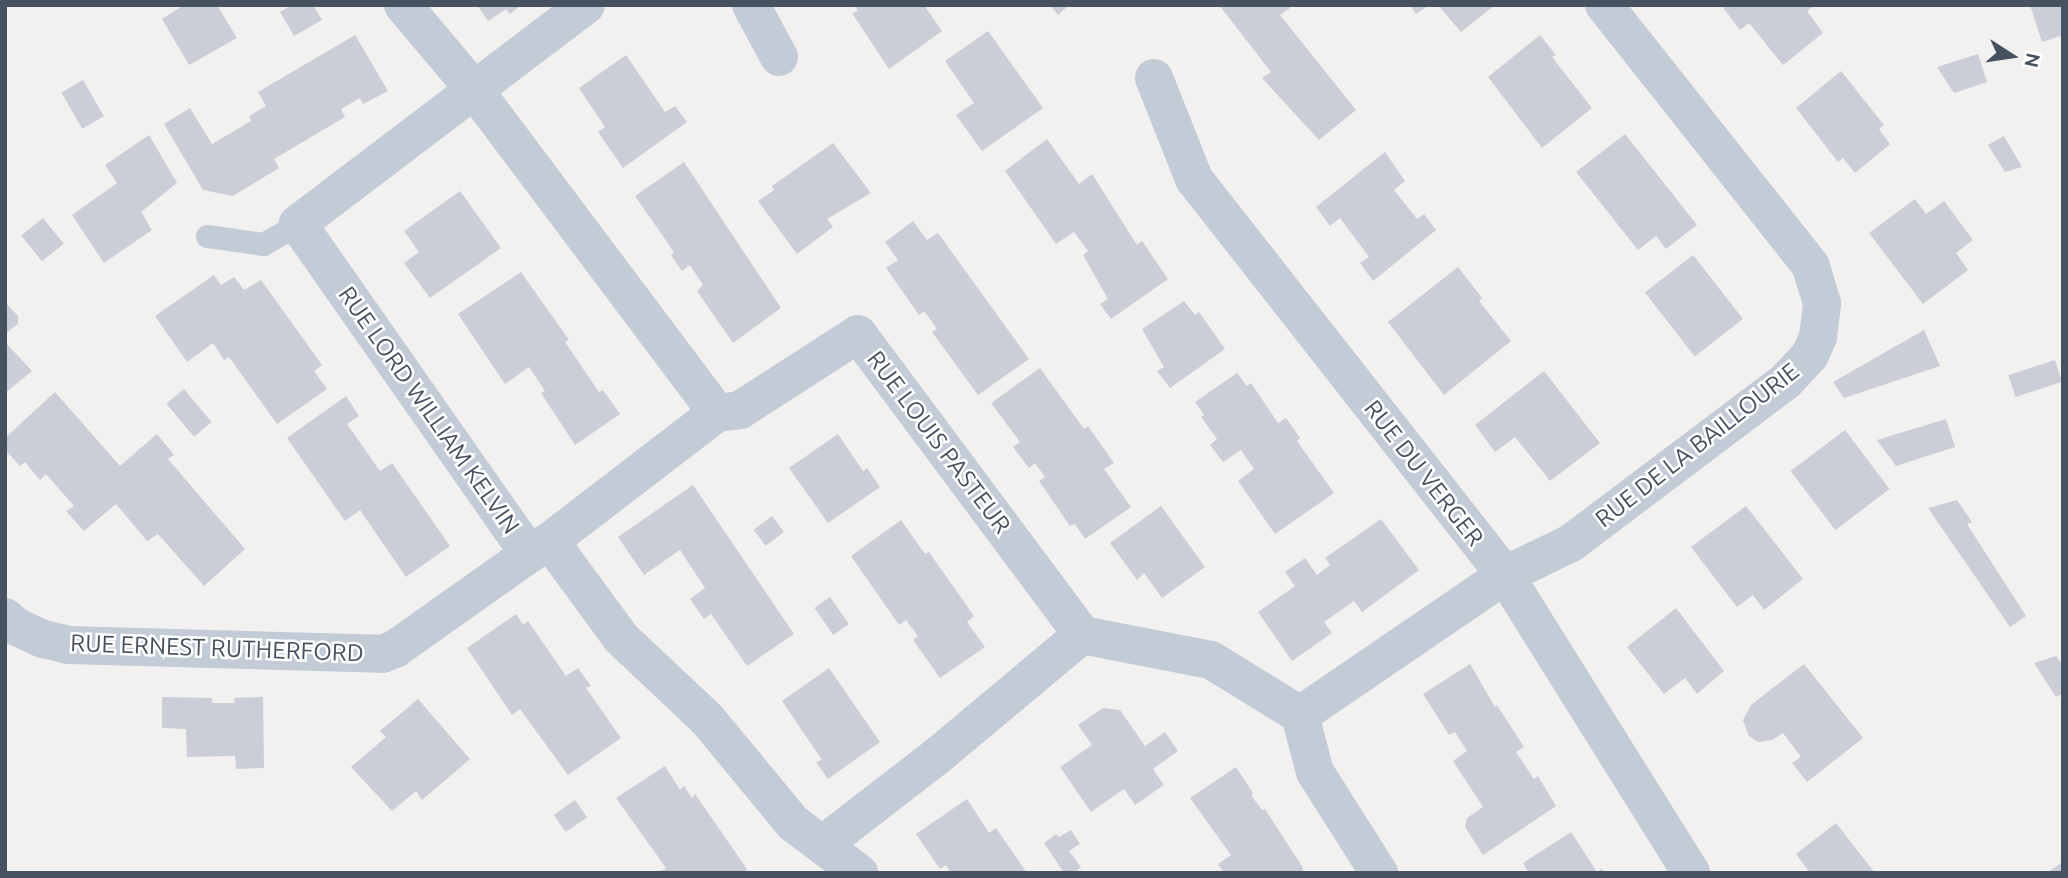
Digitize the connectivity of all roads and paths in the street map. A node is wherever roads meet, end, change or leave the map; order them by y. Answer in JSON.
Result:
{"nodes":[{"id":1,"x":403,"y":5,"type":"edge"},
{"id":2,"x":586,"y":5,"type":"edge"},
{"id":3,"x":751,"y":5,"type":"edge"},
{"id":4,"x":1604,"y":5,"type":"edge"},
{"id":5,"x":779,"y":57,"type":"dead end"},
{"id":6,"x":1154,"y":78,"type":"dead end"},
{"id":7,"x":474,"y":89,"type":"junction"},
{"id":8,"x":298,"y":224,"type":"junction"},
{"id":9,"x":207,"y":236,"type":"dead end"},
{"id":10,"x":717,"y":413,"type":"junction"},
{"id":11,"x":540,"y":547,"type":"junction"},
{"id":12,"x":1504,"y":575,"type":"junction"},
{"id":13,"x":5,"y":617,"type":"edge"},
{"id":14,"x":1082,"y":635,"type":"junction"},
{"id":15,"x":1300,"y":715,"type":"junction"},
{"id":16,"x":822,"y":845,"type":"junction"},
{"id":17,"x":859,"y":873,"type":"edge"},
{"id":18,"x":1379,"y":873,"type":"edge"},
{"id":19,"x":1691,"y":873,"type":"edge"}],
"edges":[{"from":1,"to":7,"type":"street"},
{"from":2,"to":7,"type":"street"},
{"from":3,"to":5,"type":"street"},
{"from":4,"to":12,"type":"street","name":"RUE DE LA BAILLOURIE"},
{"from":6,"to":12,"type":"street","name":"RUE DU VERGER"},
{"from":7,"to":8,"type":"street"},
{"from":7,"to":10,"type":"street"},
{"from":8,"to":9,"type":"lane"},
{"from":8,"to":11,"type":"street","name":"RUE LORD WILLIAM KELVIN"},
{"from":10,"to":11,"type":"street","name":"RUE ERNEST RUTHERFORD"},
{"from":10,"to":14,"type":"street","name":"RUE LOUIS PASTEUR"},
{"from":11,"to":13,"type":"street","name":"RUE ERNEST RUTHERFORD"},
{"from":11,"to":16,"type":"street","name":"RUE LORD WILLIAM KELVIN"},
{"from":12,"to":15,"type":"street"},
{"from":12,"to":19,"type":"street","name":"RUE DU VERGER"},
{"from":14,"to":15,"type":"street"},
{"from":14,"to":16,"type":"street"},
{"from":15,"to":18,"type":"street"},
{"from":16,"to":17,"type":"street","name":"RUE LORD WILLIAM KELVIN"}]}
